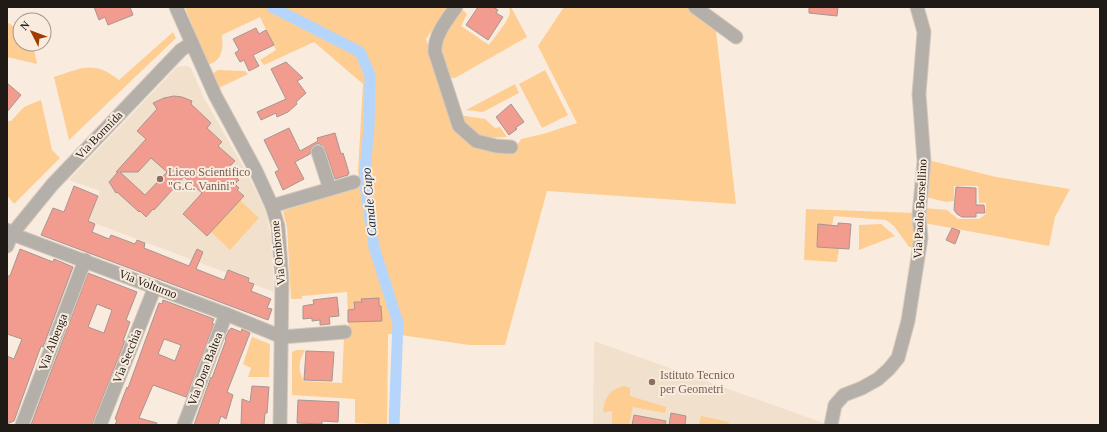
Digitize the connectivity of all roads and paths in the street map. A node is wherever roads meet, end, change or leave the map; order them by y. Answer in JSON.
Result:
{"nodes":[{"id":1,"x":176,"y":7,"type":"edge"},
{"id":2,"x":456,"y":7,"type":"edge"},
{"id":3,"x":696,"y":7,"type":"edge"},
{"id":4,"x":917,"y":7,"type":"edge"},
{"id":5,"x":736,"y":37,"type":"dead end"},
{"id":6,"x":192,"y":42,"type":"junction"},
{"id":7,"x":511,"y":147,"type":"dead end"},
{"id":8,"x":318,"y":152,"type":"dead end"},
{"id":9,"x":354,"y":182,"type":"dead end"},
{"id":10,"x":330,"y":189,"type":"junction"},
{"id":11,"x":272,"y":206,"type":"junction"},
{"id":12,"x":9,"y":232,"type":"edge"},
{"id":13,"x":7,"y":246,"type":"edge"},
{"id":14,"x":85,"y":260,"type":"junction"},
{"id":15,"x":155,"y":286,"type":"junction"},
{"id":16,"x":226,"y":314,"type":"junction"},
{"id":17,"x":345,"y":332,"type":"dead end"},
{"id":18,"x":282,"y":337,"type":"junction"},
{"id":19,"x":22,"y":425,"type":"edge"},
{"id":20,"x":100,"y":425,"type":"edge"},
{"id":21,"x":184,"y":425,"type":"edge"},
{"id":22,"x":280,"y":425,"type":"edge"},
{"id":23,"x":831,"y":425,"type":"edge"}],
"edges":[{"from":1,"to":6,"type":"street","name":"Via Ombrone"},
{"from":2,"to":7,"type":"street"},
{"from":3,"to":5,"type":"street"},
{"from":4,"to":23,"type":"street","name":"Via Paolo Borsellino"},
{"from":6,"to":11,"type":"street","name":"Via Ombrone"},
{"from":6,"to":12,"type":"street","name":"Via Bormida"},
{"from":8,"to":10,"type":"street"},
{"from":9,"to":10,"type":"street"},
{"from":10,"to":11,"type":"street"},
{"from":11,"to":18,"type":"street","name":"Via Ombrone"},
{"from":12,"to":13,"type":"street","name":"Via Bormida"},
{"from":12,"to":14,"type":"street","name":"Via Volturno"},
{"from":14,"to":15,"type":"street","name":"Via Volturno"},
{"from":14,"to":19,"type":"street","name":"Via Albenga"},
{"from":15,"to":16,"type":"street","name":"Via Volturno"},
{"from":15,"to":20,"type":"street","name":"Via Secchia"},
{"from":16,"to":18,"type":"street","name":"Via Volturno"},
{"from":16,"to":21,"type":"street","name":"Via Dora Baltea"},
{"from":17,"to":18,"type":"street"},
{"from":18,"to":22,"type":"street","name":"Via Ombrone"}]}
